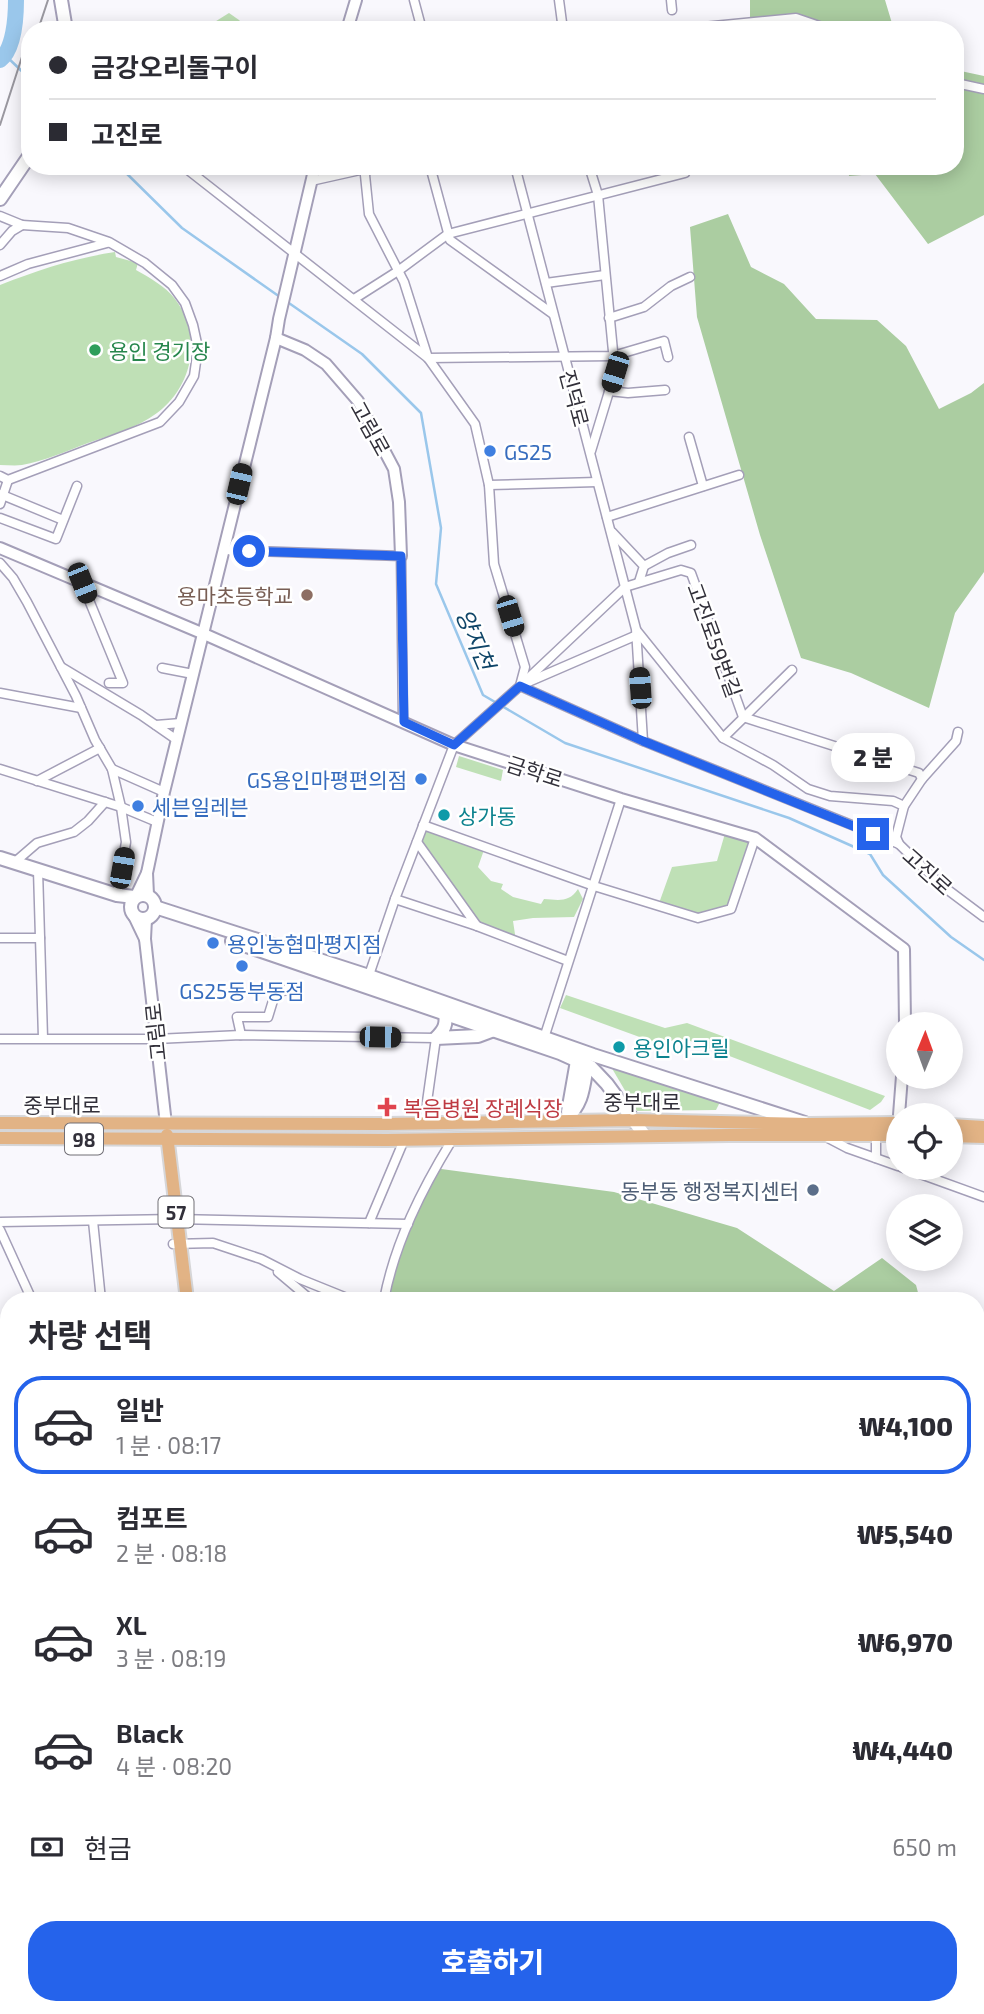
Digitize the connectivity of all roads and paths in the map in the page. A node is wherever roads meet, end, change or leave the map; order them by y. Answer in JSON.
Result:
{"nodes":[{"id":1,"x":61,"y":0,"type":"edge"},
{"id":2,"x":356,"y":0,"type":"edge"},
{"id":3,"x":414,"y":0,"type":"edge"},
{"id":4,"x":559,"y":0,"type":"edge"},
{"id":5,"x":671,"y":0,"type":"edge"},
{"id":6,"x":672,"y":10,"type":"dead end"},
{"id":7,"x":64,"y":21,"type":"edge"},
{"id":8,"x":349,"y":21,"type":"edge"},
{"id":9,"x":420,"y":21,"type":"edge"},
{"id":10,"x":562,"y":21,"type":"edge"},
{"id":11,"x":765,"y":21,"type":"edge"},
{"id":12,"x":805,"y":21,"type":"edge"},
{"id":13,"x":964,"y":85,"type":"edge"},
{"id":14,"x":984,"y":89,"type":"edge"},
{"id":15,"x":21,"y":168,"type":"edge"},
{"id":16,"x":194,"y":175,"type":"edge"},
{"id":17,"x":313,"y":175,"type":"edge"},
{"id":18,"x":335,"y":175,"type":"edge"},
{"id":19,"x":365,"y":175,"type":"edge"},
{"id":20,"x":432,"y":175,"type":"edge"},
{"id":21,"x":517,"y":175,"type":"edge"},
{"id":22,"x":592,"y":175,"type":"edge"},
{"id":23,"x":665,"y":175,"type":"edge"},
{"id":24,"x":311,"y":181,"type":"junction"},
{"id":25,"x":598,"y":195,"type":"junction"},
{"id":26,"x":0,"y":199,"type":"edge"},
{"id":27,"x":527,"y":213,"type":"junction"},
{"id":28,"x":0,"y":216,"type":"edge"},
{"id":29,"x":22,"y":225,"type":"junction"},
{"id":30,"x":448,"y":233,"type":"junction"},
{"id":31,"x":109,"y":242,"type":"junction"},
{"id":32,"x":0,"y":245,"type":"edge"},
{"id":33,"x":294,"y":254,"type":"junction"},
{"id":34,"x":398,"y":271,"type":"junction"},
{"id":35,"x":605,"y":275,"type":"junction"},
{"id":36,"x":0,"y":276,"type":"edge"},
{"id":37,"x":690,"y":277,"type":"dead end"},
{"id":38,"x":546,"y":283,"type":"junction"},
{"id":39,"x":354,"y":299,"type":"junction"},
{"id":40,"x":554,"y":314,"type":"junction"},
{"id":41,"x":610,"y":318,"type":"junction"},
{"id":42,"x":276,"y":338,"type":"junction"},
{"id":43,"x":565,"y":356,"type":"junction"},
{"id":44,"x":613,"y":356,"type":"junction"},
{"id":45,"x":667,"y":357,"type":"dead end"},
{"id":46,"x":428,"y":358,"type":"junction"},
{"id":47,"x":665,"y":390,"type":"dead end"},
{"id":48,"x":609,"y":391,"type":"junction"},
{"id":49,"x":689,"y":437,"type":"dead end"},
{"id":50,"x":590,"y":454,"type":"junction"},
{"id":51,"x":739,"y":475,"type":"dead end"},
{"id":52,"x":4,"y":478,"type":"edge"},
{"id":53,"x":597,"y":482,"type":"junction"},
{"id":54,"x":489,"y":485,"type":"junction"},
{"id":55,"x":77,"y":486,"type":"dead end"},
{"id":56,"x":703,"y":486,"type":"junction"},
{"id":57,"x":1,"y":498,"type":"edge"},
{"id":58,"x":607,"y":517,"type":"junction"},
{"id":59,"x":0,"y":518,"type":"edge"},
{"id":60,"x":63,"y":520,"type":"junction"},
{"id":61,"x":610,"y":530,"type":"junction"},
{"id":62,"x":691,"y":545,"type":"dead end"},
{"id":63,"x":0,"y":548,"type":"edge"},
{"id":64,"x":224,"y":550,"type":"junction"},
{"id":65,"x":401,"y":556,"type":"junction"},
{"id":66,"x":0,"y":563,"type":"edge"},
{"id":67,"x":644,"y":566,"type":"junction"},
{"id":68,"x":639,"y":582,"type":"junction"},
{"id":69,"x":82,"y":583,"type":"junction"},
{"id":70,"x":625,"y":587,"type":"junction"},
{"id":71,"x":636,"y":632,"type":"junction"},
{"id":72,"x":204,"y":634,"type":"junction"},
{"id":73,"x":59,"y":666,"type":"junction"},
{"id":74,"x":162,"y":668,"type":"dead end"},
{"id":75,"x":792,"y":670,"type":"dead end"},
{"id":76,"x":194,"y":674,"type":"junction"},
{"id":77,"x":109,"y":683,"type":"dead end"},
{"id":78,"x":518,"y":688,"type":"junction"},
{"id":79,"x":0,"y":693,"type":"edge"},
{"id":80,"x":81,"y":708,"type":"junction"},
{"id":81,"x":743,"y":717,"type":"junction"},
{"id":82,"x":404,"y":722,"type":"junction"},
{"id":83,"x":181,"y":723,"type":"junction"},
{"id":84,"x":156,"y":725,"type":"junction"},
{"id":85,"x":958,"y":732,"type":"dead end"},
{"id":86,"x":723,"y":738,"type":"junction"},
{"id":87,"x":177,"y":740,"type":"junction"},
{"id":88,"x":458,"y":741,"type":"junction"},
{"id":89,"x":643,"y":741,"type":"junction"},
{"id":90,"x":100,"y":748,"type":"junction"},
{"id":91,"x":0,"y":769,"type":"edge"},
{"id":92,"x":113,"y":769,"type":"junction"},
{"id":93,"x":922,"y":779,"type":"junction"},
{"id":94,"x":34,"y":780,"type":"junction"},
{"id":95,"x":164,"y":792,"type":"junction"},
{"id":96,"x":621,"y":799,"type":"junction"},
{"id":97,"x":105,"y":802,"type":"junction"},
{"id":98,"x":904,"y":806,"type":"junction"},
{"id":99,"x":121,"y":807,"type":"junction"},
{"id":100,"x":157,"y":822,"type":"junction"},
{"id":101,"x":423,"y":825,"type":"junction"},
{"id":102,"x":755,"y":838,"type":"junction"},
{"id":103,"x":417,"y":842,"type":"junction"},
{"id":104,"x":899,"y":844,"type":"junction"},
{"id":105,"x":0,"y":858,"type":"edge"},
{"id":106,"x":15,"y":862,"type":"junction"},
{"id":107,"x":38,"y":870,"type":"junction"},
{"id":108,"x":594,"y":886,"type":"junction"},
{"id":109,"x":117,"y":895,"type":"junction"},
{"id":110,"x":139,"y":896,"type":"junction"},
{"id":111,"x":395,"y":899,"type":"junction"},
{"id":112,"x":144,"y":914,"type":"junction"},
{"id":113,"x":984,"y":917,"type":"edge"},
{"id":114,"x":477,"y":926,"type":"junction"},
{"id":115,"x":0,"y":938,"type":"edge"},
{"id":116,"x":40,"y":938,"type":"junction"},
{"id":117,"x":568,"y":961,"type":"junction"},
{"id":118,"x":367,"y":981,"type":"junction"},
{"id":119,"x":288,"y":989,"type":"dead end"},
{"id":120,"x":905,"y":1012,"type":"edge"},
{"id":121,"x":445,"y":1013,"type":"junction"},
{"id":122,"x":494,"y":1030,"type":"junction"},
{"id":123,"x":241,"y":1035,"type":"junction"},
{"id":124,"x":43,"y":1038,"type":"junction"},
{"id":125,"x":436,"y":1038,"type":"junction"},
{"id":126,"x":544,"y":1038,"type":"junction"},
{"id":127,"x":0,"y":1039,"type":"edge"},
{"id":128,"x":156,"y":1039,"type":"junction"},
{"id":129,"x":582,"y":1063,"type":"junction"},
{"id":130,"x":633,"y":1119,"type":"junction"},
{"id":131,"x":565,"y":1120,"type":"junction"},
{"id":132,"x":0,"y":1123,"type":"edge"},
{"id":133,"x":424,"y":1123,"type":"junction"},
{"id":134,"x":886,"y":1123,"type":"edge"},
{"id":135,"x":166,"y":1124,"type":"junction"},
{"id":136,"x":808,"y":1124,"type":"junction"},
{"id":137,"x":963,"y":1126,"type":"edge"},
{"id":138,"x":984,"y":1127,"type":"edge"},
{"id":139,"x":821,"y":1135,"type":"junction"},
{"id":140,"x":876,"y":1135,"type":"junction"},
{"id":141,"x":886,"y":1135,"type":"edge"},
{"id":142,"x":645,"y":1136,"type":"junction"},
{"id":143,"x":963,"y":1136,"type":"edge"},
{"id":144,"x":984,"y":1137,"type":"edge"},
{"id":145,"x":0,"y":1138,"type":"edge"},
{"id":146,"x":168,"y":1140,"type":"junction"},
{"id":147,"x":404,"y":1140,"type":"junction"},
{"id":148,"x":452,"y":1140,"type":"junction"},
{"id":149,"x":876,"y":1158,"type":"junction"},
{"id":150,"x":886,"y":1162,"type":"edge"},
{"id":151,"x":936,"y":1180,"type":"edge"},
{"id":152,"x":984,"y":1197,"type":"edge"},
{"id":153,"x":176,"y":1219,"type":"junction"},
{"id":154,"x":93,"y":1220,"type":"junction"},
{"id":155,"x":0,"y":1222,"type":"edge"},
{"id":156,"x":369,"y":1223,"type":"junction"},
{"id":157,"x":408,"y":1224,"type":"junction"},
{"id":158,"x":0,"y":1230,"type":"edge"},
{"id":159,"x":176,"y":1244,"type":"junction"},
{"id":160,"x":261,"y":1259,"type":"junction"},
{"id":161,"x":28,"y":1292,"type":"edge"},
{"id":162,"x":100,"y":1292,"type":"edge"},
{"id":163,"x":185,"y":1292,"type":"edge"},
{"id":164,"x":304,"y":1292,"type":"edge"},
{"id":165,"x":332,"y":1292,"type":"edge"},
{"id":166,"x":386,"y":1292,"type":"edge"}],
"edges":[{"from":1,"to":7,"type":"main road"},
{"from":2,"to":8,"type":"street"},
{"from":3,"to":9,"type":"street"},
{"from":4,"to":10,"type":"street"},
{"from":5,"to":6,"type":"street"},
{"from":11,"to":12,"type":"street"},
{"from":13,"to":14,"type":"street"},
{"from":15,"to":26,"type":"main road"},
{"from":16,"to":33,"type":"street"},
{"from":17,"to":24,"type":"street"},
{"from":18,"to":24,"type":"street"},
{"from":19,"to":34,"type":"street"},
{"from":20,"to":30,"type":"street"},
{"from":21,"to":27,"type":"street","name":"진덕로"},
{"from":22,"to":25,"type":"street"},
{"from":23,"to":25,"type":"street"},
{"from":24,"to":33,"type":"street"},
{"from":25,"to":27,"type":"street"},
{"from":25,"to":35,"type":"street"},
{"from":27,"to":30,"type":"street"},
{"from":27,"to":38,"type":"street","name":"진덕로"},
{"from":28,"to":29,"type":"street"},
{"from":29,"to":31,"type":"street"},
{"from":29,"to":32,"type":"street"},
{"from":30,"to":34,"type":"street"},
{"from":30,"to":40,"type":"street"},
{"from":31,"to":36,"type":"street"},
{"from":31,"to":52,"type":"street"},
{"from":33,"to":39,"type":"street"},
{"from":33,"to":42,"type":"street"},
{"from":34,"to":39,"type":"street"},
{"from":34,"to":46,"type":"street"},
{"from":35,"to":38,"type":"street"},
{"from":35,"to":41,"type":"street"},
{"from":37,"to":41,"type":"street"},
{"from":38,"to":40,"type":"street","name":"진덕로"},
{"from":39,"to":46,"type":"street"},
{"from":40,"to":43,"type":"street","name":"진덕로"},
{"from":41,"to":44,"type":"street"},
{"from":42,"to":64,"type":"street"},
{"from":42,"to":65,"type":"street","name":"고림로"},
{"from":43,"to":44,"type":"street"},
{"from":43,"to":46,"type":"street"},
{"from":43,"to":50,"type":"street","name":"진덕로"},
{"from":44,"to":45,"type":"street"},
{"from":44,"to":48,"type":"street"},
{"from":46,"to":54,"type":"street"},
{"from":47,"to":48,"type":"street"},
{"from":48,"to":50,"type":"street"},
{"from":49,"to":56,"type":"street"},
{"from":50,"to":53,"type":"street","name":"진덕로"},
{"from":51,"to":56,"type":"street"},
{"from":52,"to":57,"type":"street"},
{"from":53,"to":54,"type":"street"},
{"from":53,"to":58,"type":"street","name":"진덕로"},
{"from":54,"to":78,"type":"street"},
{"from":55,"to":60,"type":"street"},
{"from":56,"to":58,"type":"street"},
{"from":57,"to":60,"type":"street"},
{"from":58,"to":61,"type":"street","name":"진덕로"},
{"from":59,"to":60,"type":"street"},
{"from":61,"to":67,"type":"street"},
{"from":61,"to":70,"type":"street","name":"진덕로"},
{"from":62,"to":67,"type":"street"},
{"from":63,"to":69,"type":"street","name":"금학로"},
{"from":64,"to":65,"type":"street"},
{"from":64,"to":72,"type":"street"},
{"from":65,"to":82,"type":"street","name":"고림로"},
{"from":66,"to":73,"type":"street"},
{"from":67,"to":68,"type":"street"},
{"from":68,"to":70,"type":"street","name":"고진로59번길"},
{"from":68,"to":81,"type":"street","name":"고진로59번길"},
{"from":69,"to":72,"type":"street","name":"금학로"},
{"from":69,"to":77,"type":"street"},
{"from":70,"to":71,"type":"street","name":"진덕로"},
{"from":70,"to":78,"type":"street","name":"고진로59번길"},
{"from":71,"to":78,"type":"street"},
{"from":71,"to":86,"type":"street","name":"진덕로"},
{"from":71,"to":89,"type":"street","name":"진덕로"},
{"from":72,"to":76,"type":"street"},
{"from":72,"to":82,"type":"street","name":"금학로"},
{"from":73,"to":80,"type":"street"},
{"from":73,"to":84,"type":"street"},
{"from":74,"to":76,"type":"street"},
{"from":75,"to":81,"type":"street"},
{"from":76,"to":83,"type":"street"},
{"from":78,"to":88,"type":"street","name":"고진로59번길"},
{"from":78,"to":89,"type":"street","name":"고진로"},
{"from":79,"to":80,"type":"street"},
{"from":80,"to":90,"type":"street"},
{"from":81,"to":86,"type":"street"},
{"from":81,"to":93,"type":"street"},
{"from":82,"to":88,"type":"street","name":"금학로"},
{"from":83,"to":84,"type":"street"},
{"from":83,"to":87,"type":"street"},
{"from":84,"to":87,"type":"street"},
{"from":85,"to":93,"type":"street"},
{"from":86,"to":98,"type":"street"},
{"from":87,"to":95,"type":"street"},
{"from":88,"to":96,"type":"street","name":"금학로"},
{"from":88,"to":101,"type":"street"},
{"from":89,"to":104,"type":"street","name":"고진로"},
{"from":90,"to":92,"type":"street"},
{"from":90,"to":94,"type":"street"},
{"from":91,"to":94,"type":"street"},
{"from":92,"to":95,"type":"street"},
{"from":92,"to":99,"type":"street"},
{"from":93,"to":98,"type":"street"},
{"from":94,"to":97,"type":"street"},
{"from":95,"to":100,"type":"street"},
{"from":96,"to":102,"type":"street","name":"금학로"},
{"from":96,"to":108,"type":"street"},
{"from":97,"to":99,"type":"street"},
{"from":97,"to":106,"type":"street"},
{"from":98,"to":104,"type":"street"},
{"from":99,"to":100,"type":"street"},
{"from":99,"to":109,"type":"street"},
{"from":100,"to":110,"type":"street"},
{"from":101,"to":103,"type":"street"},
{"from":101,"to":108,"type":"street"},
{"from":102,"to":108,"type":"street"},
{"from":102,"to":120,"type":"street","name":"금학로"},
{"from":103,"to":111,"type":"street"},
{"from":103,"to":114,"type":"street"},
{"from":104,"to":113,"type":"street","name":"고진로"},
{"from":105,"to":106,"type":"main road"},
{"from":106,"to":107,"type":"main road"},
{"from":107,"to":109,"type":"main road"},
{"from":107,"to":116,"type":"street"},
{"from":108,"to":117,"type":"street"},
{"from":109,"to":110,"type":"main road"},
{"from":109,"to":112,"type":"main road"},
{"from":110,"to":112,"type":"main road"},
{"from":110,"to":112,"type":"main road"},
{"from":111,"to":114,"type":"street"},
{"from":111,"to":118,"type":"street"},
{"from":112,"to":118,"type":"main road"},
{"from":112,"to":128,"type":"street","name":"고림로"},
{"from":114,"to":117,"type":"street"},
{"from":115,"to":116,"type":"street"},
{"from":116,"to":124,"type":"street"},
{"from":117,"to":126,"type":"street"},
{"from":118,"to":121,"type":"main road"},
{"from":118,"to":126,"type":"main road"},
{"from":119,"to":123,"type":"street"},
{"from":121,"to":122,"type":"main road"},
{"from":121,"to":125,"type":"main road"},
{"from":122,"to":125,"type":"main road"},
{"from":122,"to":129,"type":"main road"},
{"from":123,"to":125,"type":"street"},
{"from":123,"to":128,"type":"street"},
{"from":124,"to":127,"type":"street"},
{"from":124,"to":128,"type":"street"},
{"from":125,"to":133,"type":"street"},
{"from":126,"to":136,"type":"main road"},
{"from":128,"to":135,"type":"street","name":"고림로"},
{"from":129,"to":130,"type":"main road"},
{"from":129,"to":131,"type":"main road"},
{"from":130,"to":131,"type":"main road","name":"중부대로"},
{"from":130,"to":136,"type":"main road","name":"중부대로"},
{"from":130,"to":142,"type":"main road"},
{"from":131,"to":133,"type":"main road","name":"중부대로"},
{"from":132,"to":135,"type":"main road","name":"중부대로","number":"98"},
{"from":133,"to":135,"type":"main road","name":"중부대로"},
{"from":134,"to":136,"type":"main road","name":"중부대로"},
{"from":135,"to":146,"type":"main road","number":"57"},
{"from":137,"to":138,"type":"main road"},
{"from":139,"to":140,"type":"main road","name":"중부대로"},
{"from":139,"to":142,"type":"main road","name":"중부대로"},
{"from":139,"to":149,"type":"street"},
{"from":140,"to":141,"type":"main road","name":"중부대로"},
{"from":140,"to":149,"type":"street"},
{"from":142,"to":148,"type":"main road","name":"중부대로"},
{"from":143,"to":144,"type":"main road"},
{"from":145,"to":146,"type":"main road","name":"중부대로","number":"98"},
{"from":146,"to":147,"type":"main road","name":"중부대로"},
{"from":146,"to":153,"type":"main road","number":"57"},
{"from":147,"to":148,"type":"main road","name":"중부대로"},
{"from":147,"to":156,"type":"street"},
{"from":148,"to":157,"type":"street"},
{"from":149,"to":150,"type":"street"},
{"from":151,"to":152,"type":"street"},
{"from":153,"to":154,"type":"street"},
{"from":153,"to":156,"type":"street"},
{"from":153,"to":159,"type":"main road","number":"57"},
{"from":154,"to":155,"type":"street"},
{"from":154,"to":162,"type":"street"},
{"from":156,"to":157,"type":"street"},
{"from":157,"to":166,"type":"street"},
{"from":158,"to":161,"type":"street"},
{"from":159,"to":160,"type":"street"},
{"from":159,"to":163,"type":"main road","number":"57"},
{"from":160,"to":164,"type":"street"},
{"from":160,"to":165,"type":"street"}]}
